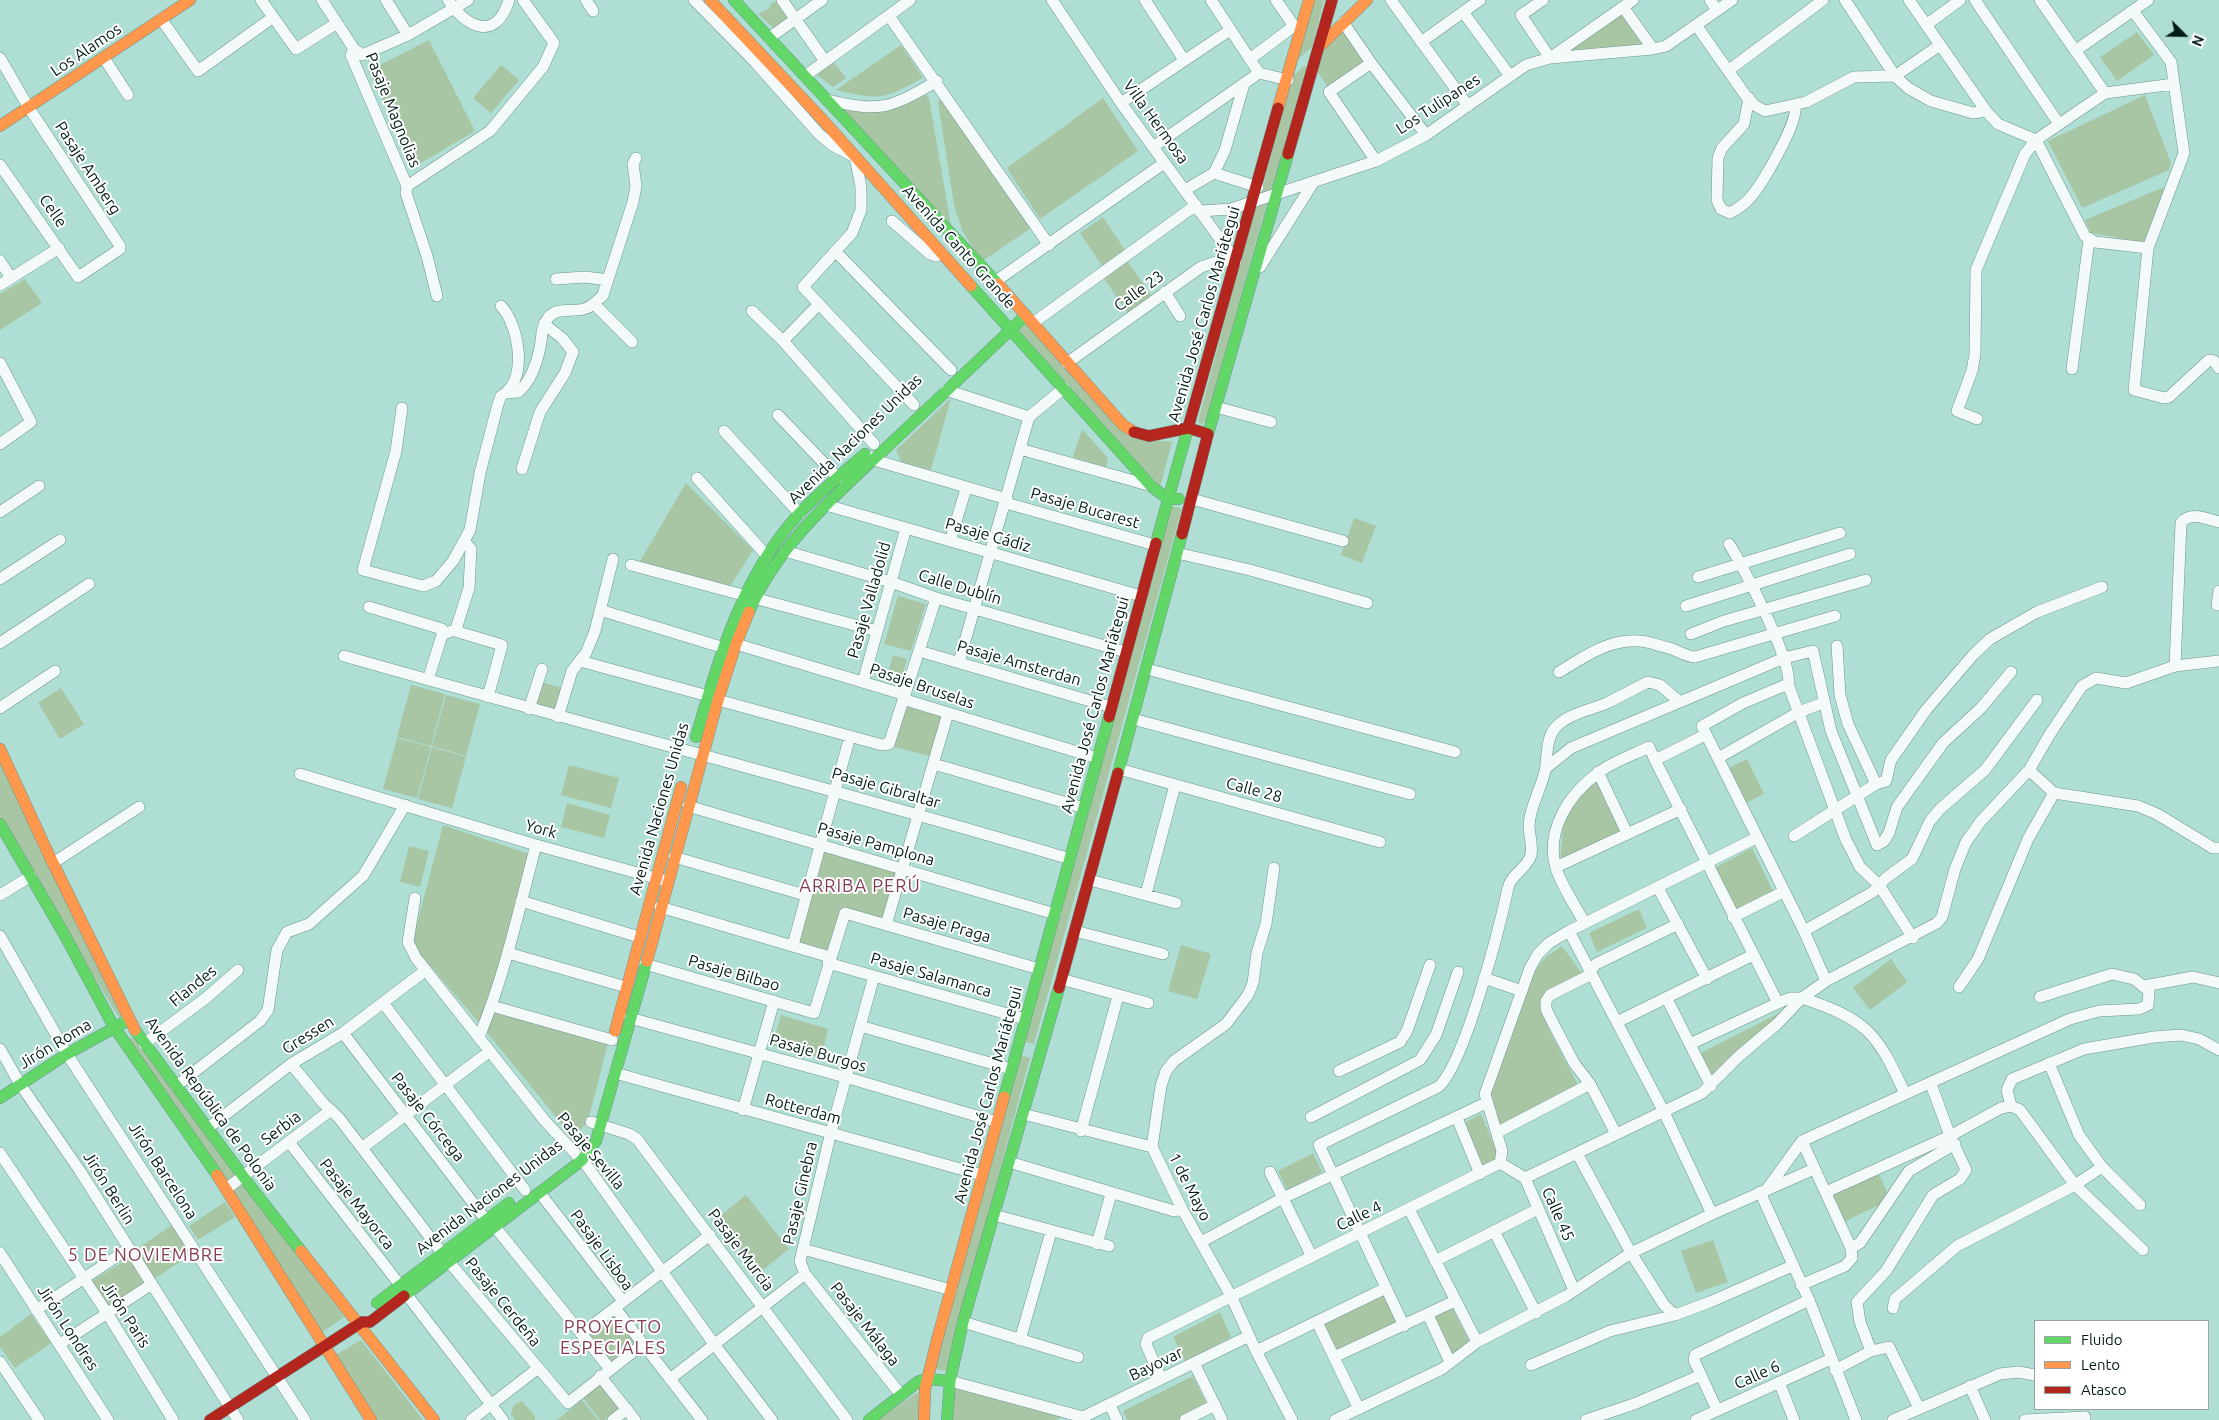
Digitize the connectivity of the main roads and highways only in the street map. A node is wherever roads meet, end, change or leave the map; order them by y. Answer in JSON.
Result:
{"nodes":[{"id":1,"x":190,"y":0,"type":"edge"},
{"id":2,"x":710,"y":0,"type":"edge"},
{"id":3,"x":733,"y":0,"type":"edge"},
{"id":4,"x":1309,"y":0,"type":"edge"},
{"id":5,"x":1332,"y":0,"type":"edge"},
{"id":6,"x":1367,"y":0,"type":"edge"},
{"id":7,"x":1320,"y":46,"type":"junction"},
{"id":8,"x":1288,"y":80,"type":"junction"},
{"id":9,"x":0,"y":126,"type":"edge"},
{"id":10,"x":1026,"y":315,"type":"junction"},
{"id":11,"x":1008,"y":325,"type":"junction"},
{"id":12,"x":1188,"y":428,"type":"junction"},
{"id":13,"x":1208,"y":434,"type":"junction"},
{"id":14,"x":869,"y":456,"type":"junction"},
{"id":15,"x":1168,"y":499,"type":"junction"},
{"id":16,"x":1192,"y":499,"type":"junction"},
{"id":17,"x":713,"y":698,"type":"junction"},
{"id":18,"x":0,"y":749,"type":"edge"},
{"id":19,"x":684,"y":780,"type":"dead end"},
{"id":20,"x":0,"y":824,"type":"edge"},
{"id":21,"x":129,"y":1020,"type":"junction"},
{"id":22,"x":114,"y":1027,"type":"junction"},
{"id":23,"x":1018,"y":1048,"type":"junction"},
{"id":24,"x":1040,"y":1054,"type":"junction"},
{"id":25,"x":0,"y":1098,"type":"edge"},
{"id":26,"x":596,"y":1123,"type":"junction"},
{"id":27,"x":577,"y":1157,"type":"junction"},
{"id":28,"x":491,"y":1224,"type":"junction"},
{"id":29,"x":360,"y":1324,"type":"junction"},
{"id":30,"x":325,"y":1347,"type":"junction"},
{"id":31,"x":927,"y":1379,"type":"junction"},
{"id":32,"x":950,"y":1381,"type":"junction"},
{"id":33,"x":210,"y":1420,"type":"edge"},
{"id":34,"x":370,"y":1420,"type":"edge"},
{"id":35,"x":434,"y":1420,"type":"edge"},
{"id":36,"x":869,"y":1420,"type":"edge"},
{"id":37,"x":924,"y":1420,"type":"edge"},
{"id":38,"x":947,"y":1420,"type":"edge"}],
"edges":[{"from":1,"to":9,"type":"main road","name":"Los Alamos"},
{"from":2,"to":11,"type":"main road","name":"Avenida Canto Grande"},
{"from":3,"to":10,"type":"main road","name":"Avenida Canto Grande"},
{"from":4,"to":8,"type":"main road","name":"Avenida José Carlos Mariátegui"},
{"from":5,"to":7,"type":"main road"},
{"from":6,"to":7,"type":"main road"},
{"from":7,"to":8,"type":"main road"},
{"from":7,"to":13,"type":"main road"},
{"from":8,"to":12,"type":"main road","name":"Avenida José Carlos Mariátegui"},
{"from":10,"to":11,"type":"main road","name":"Avenida Naciones Unidas"},
{"from":10,"to":12,"type":"main road","name":"Avenida Canto Grande"},
{"from":11,"to":14,"type":"main road","name":"Avenida Naciones Unidas"},
{"from":11,"to":14,"type":"main road","name":"Avenida Naciones Unidas"},
{"from":11,"to":15,"type":"main road","name":"Avenida Canto Grande"},
{"from":12,"to":13,"type":"main road","name":"Avenida Canto Grande"},
{"from":12,"to":15,"type":"main road","name":"Avenida José Carlos Mariátegui"},
{"from":13,"to":16,"type":"main road"},
{"from":14,"to":17,"type":"main road","name":"Avenida Naciones Unidas"},
{"from":14,"to":17,"type":"main road","name":"Avenida Naciones Unidas"},
{"from":15,"to":16,"type":"main road"},
{"from":15,"to":23,"type":"main road","name":"Avenida José Carlos Mariátegui"},
{"from":16,"to":24,"type":"main road"},
{"from":17,"to":26,"type":"main road","name":"Avenida Naciones Unidas"},
{"from":18,"to":21,"type":"main road","name":"Avenida República de Polonia"},
{"from":19,"to":26,"type":"main road","name":"Avenida Naciones Unidas"},
{"from":20,"to":22,"type":"main road"},
{"from":21,"to":22,"type":"main road","name":"Jirón Roma"},
{"from":21,"to":29,"type":"main road","name":"Avenida República de Polonia"},
{"from":22,"to":25,"type":"main road","name":"Jirón Roma"},
{"from":22,"to":30,"type":"main road"},
{"from":23,"to":24,"type":"main road"},
{"from":23,"to":31,"type":"main road","name":"Avenida José Carlos Mariátegui"},
{"from":24,"to":32,"type":"main road"},
{"from":26,"to":27,"type":"main road","name":"Avenida Naciones Unidas"},
{"from":27,"to":28,"type":"main road","name":"Avenida Naciones Unidas"},
{"from":27,"to":28,"type":"main road","name":"Avenida Naciones Unidas"},
{"from":28,"to":29,"type":"main road","name":"Avenida Naciones Unidas"},
{"from":29,"to":30,"type":"main road","name":"Avenida Naciones Unidas"},
{"from":29,"to":35,"type":"main road","name":"Avenida República de Polonia"},
{"from":30,"to":33,"type":"main road","name":"Avenida Naciones Unidas"},
{"from":30,"to":34,"type":"main road"},
{"from":31,"to":32,"type":"main road"},
{"from":31,"to":36,"type":"main road"},
{"from":31,"to":37,"type":"main road","name":"Avenida José Carlos Mariátegui"},
{"from":32,"to":38,"type":"main road"}]}
